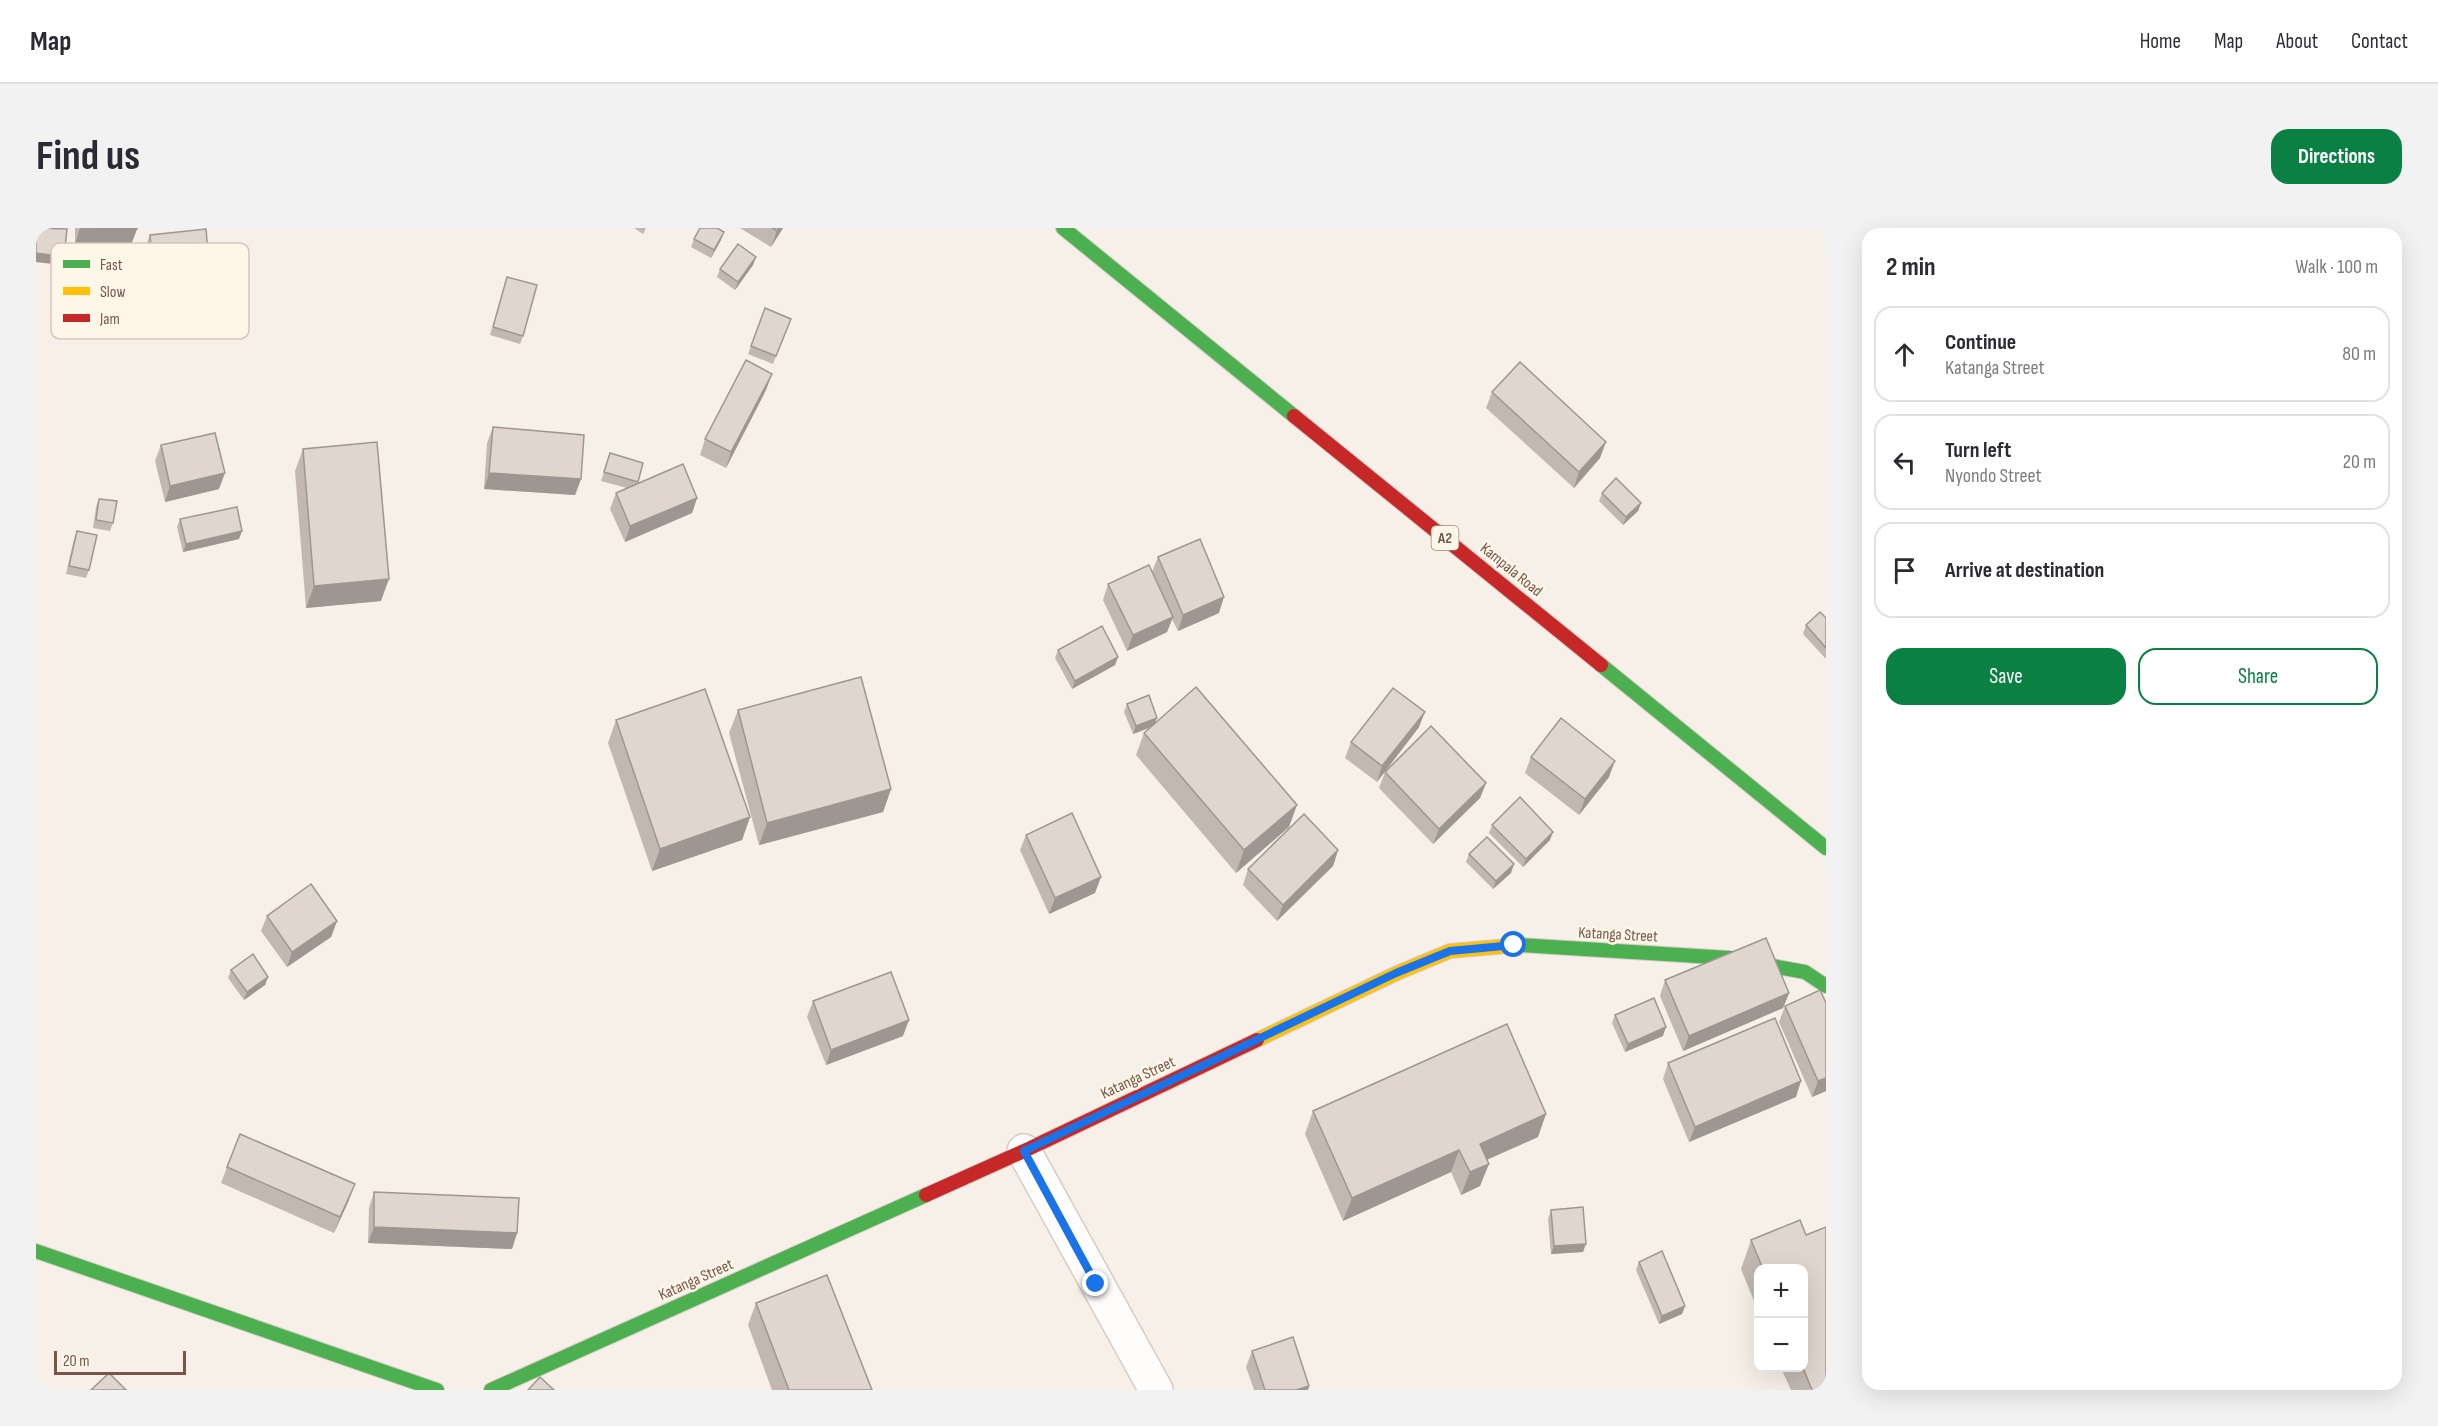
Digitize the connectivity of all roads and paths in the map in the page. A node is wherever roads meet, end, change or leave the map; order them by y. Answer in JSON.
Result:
{"nodes":[{"id":1,"x":1063,"y":228,"type":"edge"},
{"id":2,"x":1826,"y":848,"type":"edge"},
{"id":3,"x":1826,"y":986,"type":"edge"},
{"id":4,"x":1024,"y":1151,"type":"junction"},
{"id":5,"x":36,"y":1251,"type":"edge"},
{"id":6,"x":437,"y":1390,"type":"edge"},
{"id":7,"x":491,"y":1390,"type":"edge"},
{"id":8,"x":1156,"y":1390,"type":"edge"}],
"edges":[{"from":1,"to":2,"type":"street","name":"Kampala Road","number":"A2"},
{"from":3,"to":4,"type":"street","name":"Katanga Street"},
{"from":4,"to":7,"type":"street","name":"Katanga Street"},
{"from":4,"to":8,"type":"street"},
{"from":5,"to":6,"type":"street"}]}
